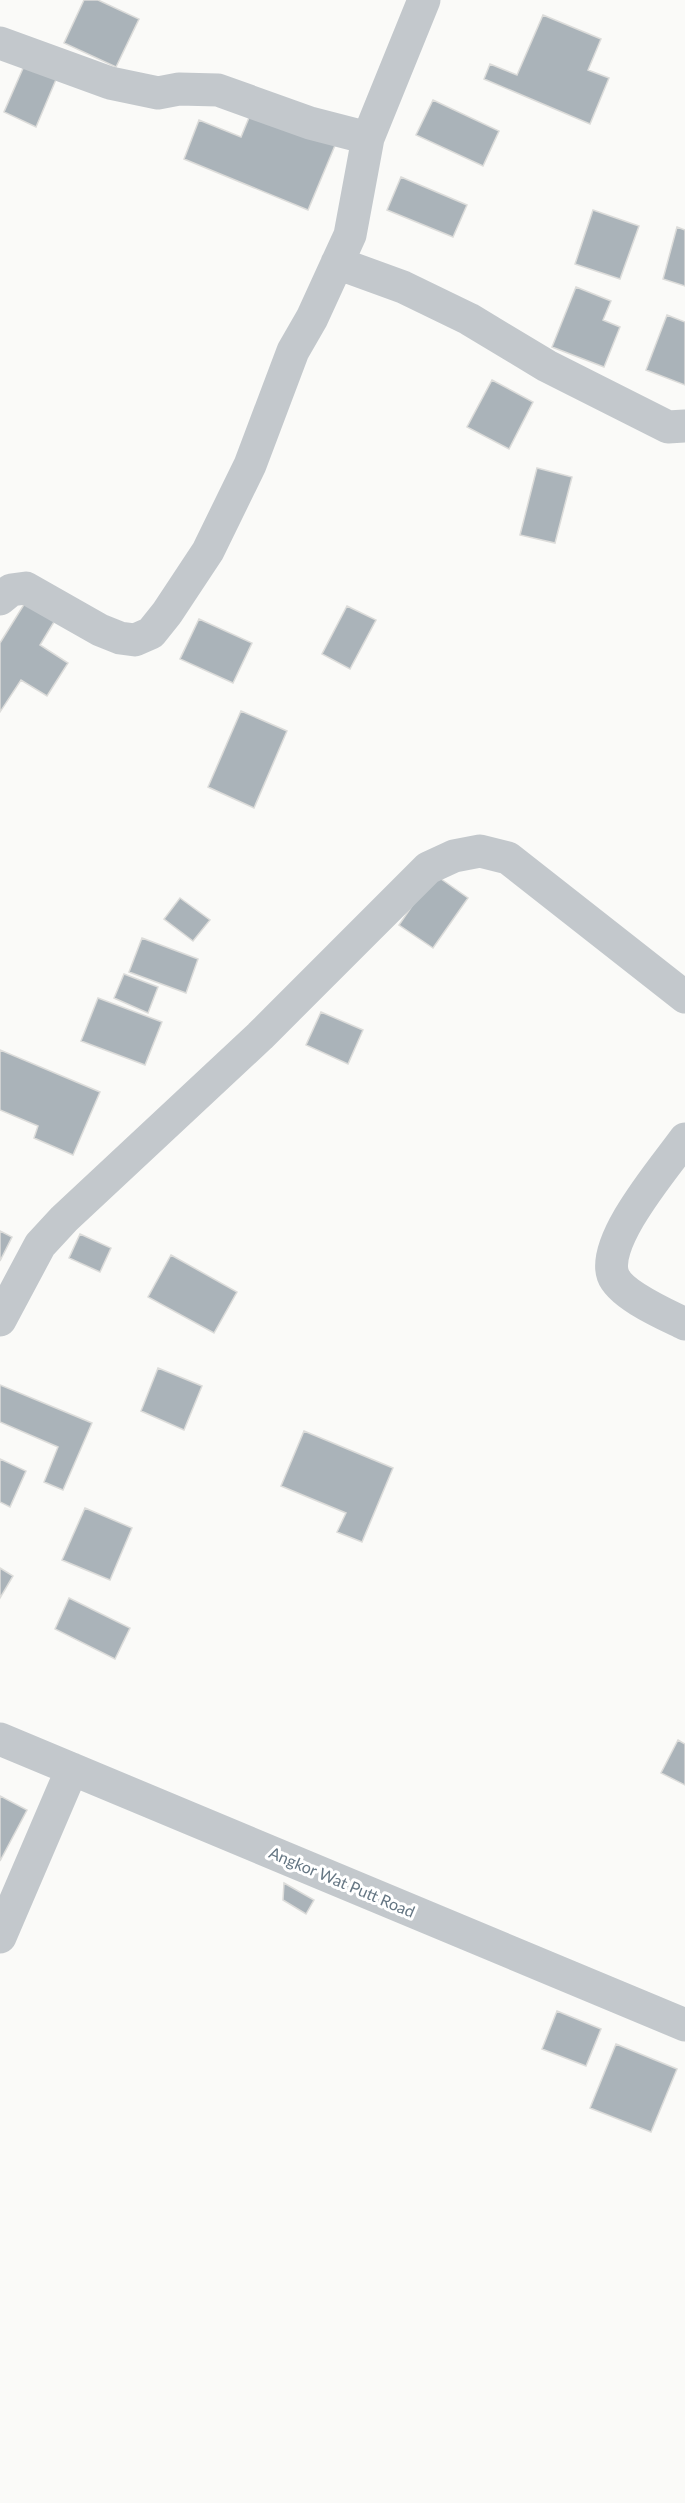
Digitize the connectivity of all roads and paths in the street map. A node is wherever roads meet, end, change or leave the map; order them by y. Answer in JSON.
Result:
{"nodes":[{"id":1,"x":424,"y":0,"type":"edge"},
{"id":2,"x":0,"y":43,"type":"edge"},
{"id":3,"x":368,"y":138,"type":"junction"},
{"id":4,"x":337,"y":263,"type":"junction"},
{"id":5,"x":685,"y":426,"type":"edge"},
{"id":6,"x":0,"y":599,"type":"edge"},
{"id":7,"x":685,"y":997,"type":"edge"},
{"id":8,"x":685,"y":1139,"type":"edge"},
{"id":9,"x":0,"y":1320,"type":"edge"},
{"id":10,"x":685,"y":1324,"type":"edge"},
{"id":11,"x":0,"y":1739,"type":"edge"},
{"id":12,"x":72,"y":1769,"type":"junction"},
{"id":13,"x":0,"y":1937,"type":"edge"},
{"id":14,"x":685,"y":2025,"type":"edge"}],
"edges":[{"from":1,"to":3,"type":"street"},
{"from":2,"to":3,"type":"street"},
{"from":3,"to":4,"type":"street"},
{"from":4,"to":5,"type":"street"},
{"from":4,"to":6,"type":"street"},
{"from":7,"to":9,"type":"street"},
{"from":8,"to":10,"type":"street"},
{"from":11,"to":12,"type":"street","name":"Angkor Wat Putt Road"},
{"from":12,"to":13,"type":"street"},
{"from":12,"to":14,"type":"street","name":"Angkor Wat Putt Road"}]}
